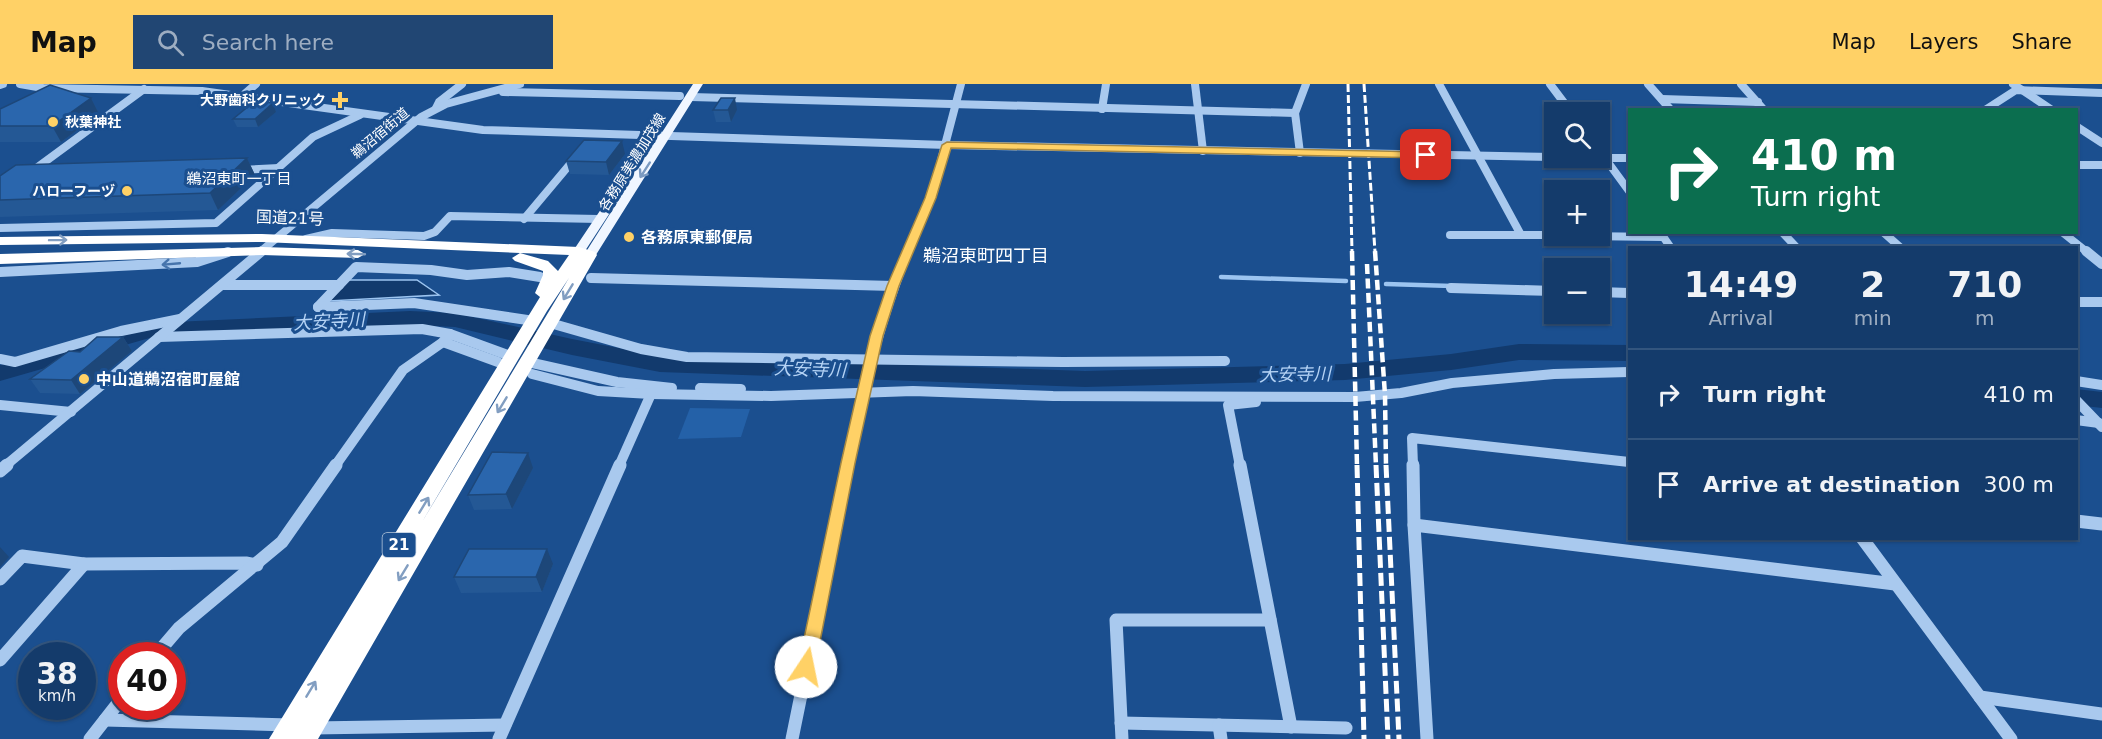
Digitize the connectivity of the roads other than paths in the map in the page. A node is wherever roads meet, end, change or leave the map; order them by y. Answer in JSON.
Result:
{"nodes":[{"id":1,"x":20,"y":84,"type":"edge"},
{"id":2,"x":256,"y":84,"type":"edge"},
{"id":3,"x":462,"y":84,"type":"edge"},
{"id":4,"x":520,"y":84,"type":"edge"},
{"id":5,"x":687,"y":84,"type":"edge"},
{"id":6,"x":698,"y":84,"type":"edge"},
{"id":7,"x":962,"y":84,"type":"edge"},
{"id":8,"x":1106,"y":84,"type":"edge"},
{"id":9,"x":1195,"y":84,"type":"edge"},
{"id":10,"x":1306,"y":84,"type":"edge"},
{"id":11,"x":1439,"y":84,"type":"edge"},
{"id":12,"x":1550,"y":84,"type":"edge"},
{"id":13,"x":1648,"y":84,"type":"edge"},
{"id":14,"x":1741,"y":84,"type":"edge"},
{"id":15,"x":2013,"y":84,"type":"edge"},
{"id":16,"x":144,"y":88,"type":"junction"},
{"id":17,"x":497,"y":90,"type":"junction"},
{"id":18,"x":2023,"y":91,"type":"junction"},
{"id":19,"x":2102,"y":93,"type":"edge"},
{"id":20,"x":685,"y":96,"type":"junction"},
{"id":21,"x":241,"y":97,"type":"junction"},
{"id":22,"x":1662,"y":99,"type":"junction"},
{"id":23,"x":1564,"y":102,"type":"edge"},
{"id":24,"x":1758,"y":102,"type":"junction"},
{"id":25,"x":956,"y":104,"type":"junction"},
{"id":26,"x":436,"y":108,"type":"junction"},
{"id":27,"x":1669,"y":108,"type":"edge"},
{"id":28,"x":1762,"y":108,"type":"edge"},
{"id":29,"x":1988,"y":108,"type":"edge"},
{"id":30,"x":2049,"y":108,"type":"edge"},
{"id":31,"x":1102,"y":109,"type":"junction"},
{"id":32,"x":1197,"y":111,"type":"junction"},
{"id":33,"x":1295,"y":113,"type":"junction"},
{"id":34,"x":360,"y":114,"type":"junction"},
{"id":35,"x":415,"y":122,"type":"junction"},
{"id":36,"x":2078,"y":127,"type":"edge"},
{"id":37,"x":596,"y":134,"type":"junction"},
{"id":38,"x":660,"y":137,"type":"junction"},
{"id":39,"x":589,"y":142,"type":"edge"},
{"id":40,"x":2102,"y":143,"type":"edge"},
{"id":41,"x":947,"y":145,"type":"junction"},
{"id":42,"x":582,"y":150,"type":"edge"},
{"id":43,"x":1203,"y":151,"type":"junction"},
{"id":44,"x":1300,"y":153,"type":"junction"},
{"id":45,"x":1477,"y":156,"type":"junction"},
{"id":46,"x":1544,"y":157,"type":"edge"},
{"id":47,"x":1610,"y":158,"type":"edge"},
{"id":48,"x":1628,"y":158,"type":"edge"},
{"id":49,"x":1610,"y":165,"type":"edge"},
{"id":50,"x":2078,"y":165,"type":"edge"},
{"id":51,"x":2102,"y":165,"type":"edge"},
{"id":52,"x":279,"y":168,"type":"junction"},
{"id":53,"x":227,"y":170,"type":"edge"},
{"id":54,"x":41,"y":176,"type":"edge"},
{"id":55,"x":1628,"y":190,"type":"edge"},
{"id":56,"x":525,"y":219,"type":"junction"},
{"id":57,"x":599,"y":219,"type":"junction"},
{"id":58,"x":160,"y":224,"type":"junction"},
{"id":59,"x":0,"y":228,"type":"edge"},
{"id":60,"x":1784,"y":234,"type":"edge"},
{"id":61,"x":1885,"y":234,"type":"edge"},
{"id":62,"x":2064,"y":234,"type":"edge"},
{"id":63,"x":1450,"y":235,"type":"dead end"},
{"id":64,"x":1521,"y":235,"type":"junction"},
{"id":65,"x":1544,"y":235,"type":"edge"},
{"id":66,"x":1661,"y":235,"type":"edge"},
{"id":67,"x":1610,"y":236,"type":"edge"},
{"id":68,"x":145,"y":238,"type":"junction"},
{"id":69,"x":278,"y":238,"type":"junction"},
{"id":70,"x":306,"y":239,"type":"junction"},
{"id":71,"x":0,"y":241,"type":"edge"},
{"id":72,"x":1795,"y":246,"type":"edge"},
{"id":73,"x":1899,"y":246,"type":"edge"},
{"id":74,"x":262,"y":251,"type":"junction"},
{"id":75,"x":228,"y":252,"type":"junction"},
{"id":76,"x":581,"y":255,"type":"junction"},
{"id":77,"x":520,"y":258,"type":"junction"},
{"id":78,"x":0,"y":259,"type":"edge"},
{"id":79,"x":2102,"y":264,"type":"edge"},
{"id":80,"x":0,"y":272,"type":"edge"},
{"id":81,"x":540,"y":277,"type":"dead end"},
{"id":82,"x":591,"y":278,"type":"dead end"},
{"id":83,"x":222,"y":285,"type":"junction"},
{"id":84,"x":339,"y":285,"type":"junction"},
{"id":85,"x":893,"y":286,"type":"junction"},
{"id":86,"x":1451,"y":288,"type":"dead end"},
{"id":87,"x":1544,"y":291,"type":"edge"},
{"id":88,"x":1610,"y":292,"type":"edge"},
{"id":89,"x":1628,"y":293,"type":"edge"},
{"id":90,"x":2078,"y":302,"type":"edge"},
{"id":91,"x":2102,"y":302,"type":"edge"},
{"id":92,"x":178,"y":321,"type":"junction"},
{"id":93,"x":540,"y":322,"type":"junction"},
{"id":94,"x":161,"y":335,"type":"junction"},
{"id":95,"x":446,"y":338,"type":"junction"},
{"id":96,"x":0,"y":359,"type":"edge"},
{"id":97,"x":520,"y":360,"type":"junction"},
{"id":98,"x":1225,"y":361,"type":"dead end"},
{"id":99,"x":871,"y":362,"type":"junction"},
{"id":100,"x":1628,"y":372,"type":"edge"},
{"id":101,"x":2078,"y":381,"type":"edge"},
{"id":102,"x":2102,"y":385,"type":"edge"},
{"id":103,"x":864,"y":390,"type":"junction"},
{"id":104,"x":651,"y":394,"type":"junction"},
{"id":105,"x":836,"y":394,"type":"junction"},
{"id":106,"x":1292,"y":396,"type":"junction"},
{"id":107,"x":2078,"y":402,"type":"edge"},
{"id":108,"x":0,"y":405,"type":"edge"},
{"id":109,"x":71,"y":412,"type":"junction"},
{"id":110,"x":2078,"y":420,"type":"edge"},
{"id":111,"x":2098,"y":422,"type":"edge"},
{"id":112,"x":1628,"y":462,"type":"edge"},
{"id":113,"x":0,"y":471,"type":"edge"},
{"id":114,"x":2078,"y":520,"type":"edge"},
{"id":115,"x":2102,"y":524,"type":"edge"},
{"id":116,"x":1414,"y":525,"type":"junction"},
{"id":117,"x":1863,"y":540,"type":"edge"},
{"id":118,"x":84,"y":564,"type":"junction"},
{"id":119,"x":257,"y":565,"type":"junction"},
{"id":120,"x":0,"y":579,"type":"edge"},
{"id":121,"x":1895,"y":584,"type":"junction"},
{"id":122,"x":1270,"y":620,"type":"junction"},
{"id":123,"x":166,"y":642,"type":"edge"},
{"id":124,"x":0,"y":660,"type":"edge"},
{"id":125,"x":1980,"y":697,"type":"junction"},
{"id":126,"x":2102,"y":714,"type":"edge"},
{"id":127,"x":108,"y":716,"type":"edge"},
{"id":128,"x":105,"y":720,"type":"junction"},
{"id":129,"x":1121,"y":723,"type":"junction"},
{"id":130,"x":505,"y":725,"type":"junction"},
{"id":131,"x":1291,"y":727,"type":"junction"},
{"id":132,"x":1346,"y":728,"type":"dead end"},
{"id":133,"x":285,"y":732,"type":"edge"},
{"id":134,"x":1220,"y":732,"type":"edge"},
{"id":135,"x":309,"y":733,"type":"edge"},
{"id":136,"x":90,"y":739,"type":"edge"},
{"id":137,"x":499,"y":739,"type":"edge"},
{"id":138,"x":792,"y":739,"type":"edge"},
{"id":139,"x":1122,"y":739,"type":"edge"},
{"id":140,"x":1427,"y":739,"type":"edge"},
{"id":141,"x":2011,"y":739,"type":"edge"}],
"edges":[{"from":1,"to":16,"type":"street"},
{"from":2,"to":21,"type":"street"},
{"from":3,"to":26,"type":"street"},
{"from":4,"to":17,"type":"street","name":"鵜沼宿街道"},
{"from":5,"to":20,"type":"main road","name":"各務原美濃加茂線"},
{"from":6,"to":20,"type":"main road","name":"各務原美濃加茂線"},
{"from":7,"to":25,"type":"street"},
{"from":8,"to":31,"type":"street"},
{"from":9,"to":32,"type":"street"},
{"from":10,"to":33,"type":"street"},
{"from":11,"to":45,"type":"street"},
{"from":12,"to":23,"type":"street"},
{"from":13,"to":22,"type":"street"},
{"from":14,"to":24,"type":"street"},
{"from":15,"to":18,"type":"street"},
{"from":16,"to":21,"type":"street"},
{"from":16,"to":54,"type":"street"},
{"from":17,"to":20,"type":"street"},
{"from":17,"to":26,"type":"street","name":"鵜沼宿街道"},
{"from":18,"to":19,"type":"street"},
{"from":18,"to":29,"type":"street"},
{"from":18,"to":30,"type":"street"},
{"from":20,"to":25,"type":"street"},
{"from":20,"to":38,"type":"main road","name":"各務原美濃加茂線"},
{"from":21,"to":34,"type":"street"},
{"from":22,"to":24,"type":"street"},
{"from":22,"to":27,"type":"street"},
{"from":24,"to":28,"type":"street"},
{"from":25,"to":31,"type":"street"},
{"from":25,"to":41,"type":"street"},
{"from":26,"to":35,"type":"street","name":"鵜沼宿街道"},
{"from":31,"to":32,"type":"street"},
{"from":32,"to":33,"type":"street"},
{"from":32,"to":43,"type":"street"},
{"from":33,"to":44,"type":"street"},
{"from":34,"to":35,"type":"street"},
{"from":34,"to":52,"type":"street"},
{"from":35,"to":37,"type":"street"},
{"from":35,"to":69,"type":"street","name":"鵜沼宿街道"},
{"from":36,"to":40,"type":"street"},
{"from":37,"to":38,"type":"street"},
{"from":37,"to":39,"type":"street"},
{"from":38,"to":41,"type":"street"},
{"from":38,"to":57,"type":"main road","name":"各務原美濃加茂線"},
{"from":38,"to":76,"type":"main road","name":"各務原美濃加茂線","one_way":true},
{"from":41,"to":43,"type":"street"},
{"from":41,"to":85,"type":"street"},
{"from":42,"to":56,"type":"street"},
{"from":43,"to":44,"type":"street"},
{"from":44,"to":45,"type":"street"},
{"from":45,"to":46,"type":"street"},
{"from":45,"to":64,"type":"street"},
{"from":47,"to":48,"type":"street"},
{"from":49,"to":55,"type":"street"},
{"from":50,"to":51,"type":"street"},
{"from":52,"to":53,"type":"street"},
{"from":52,"to":58,"type":"street"},
{"from":56,"to":57,"type":"street"},
{"from":56,"to":70,"type":"street"},
{"from":57,"to":76,"type":"main road","name":"各務原美濃加茂線"},
{"from":58,"to":59,"type":"street"},
{"from":58,"to":68,"type":"street"},
{"from":60,"to":72,"type":"street"},
{"from":61,"to":73,"type":"street"},
{"from":62,"to":79,"type":"street"},
{"from":63,"to":64,"type":"street"},
{"from":64,"to":65,"type":"street"},
{"from":66,"to":67,"type":"street"},
{"from":68,"to":69,"type":"highway","name":"国道21号"},
{"from":71,"to":68,"type":"highway","name":"国道21号","one_way":true},
{"from":69,"to":70,"type":"highway","name":"国道21号"},
{"from":69,"to":74,"type":"street","name":"鵜沼宿街道"},
{"from":70,"to":76,"type":"highway","name":"国道21号"},
{"from":74,"to":75,"type":"highway","name":"国道21号"},
{"from":77,"to":74,"type":"highway","name":"国道21号","one_way":true},
{"from":74,"to":83,"type":"street","name":"鵜沼宿街道"},
{"from":75,"to":78,"type":"highway","name":"国道21号"},
{"from":75,"to":80,"type":"street","one_way":true},
{"from":76,"to":77,"type":"highway","name":"国道21号"},
{"from":76,"to":93,"type":"highway","number":"21"},
{"from":77,"to":93,"type":"highway"},
{"from":81,"to":84,"type":"street"},
{"from":82,"to":85,"type":"street"},
{"from":83,"to":84,"type":"street"},
{"from":83,"to":92,"type":"street","name":"鵜沼宿街道"},
{"from":84,"to":93,"type":"street"},
{"from":85,"to":99,"type":"street"},
{"from":86,"to":87,"type":"street"},
{"from":88,"to":89,"type":"street"},
{"from":90,"to":91,"type":"street"},
{"from":92,"to":94,"type":"street","name":"鵜沼宿街道"},
{"from":92,"to":96,"type":"street"},
{"from":93,"to":97,"type":"highway","number":"21"},
{"from":93,"to":99,"type":"street"},
{"from":94,"to":95,"type":"street"},
{"from":94,"to":109,"type":"street","name":"鵜沼宿街道"},
{"from":95,"to":97,"type":"street"},
{"from":95,"to":97,"type":"street"},
{"from":95,"to":119,"type":"street"},
{"from":97,"to":104,"type":"street"},
{"from":97,"to":105,"type":"street"},
{"from":133,"to":97,"type":"highway","number":"21","one_way":true},
{"from":97,"to":135,"type":"highway","number":"21","one_way":true},
{"from":98,"to":99,"type":"street"},
{"from":99,"to":103,"type":"street"},
{"from":100,"to":106,"type":"street"},
{"from":101,"to":102,"type":"street"},
{"from":103,"to":105,"type":"street"},
{"from":103,"to":106,"type":"street"},
{"from":103,"to":138,"type":"street"},
{"from":104,"to":105,"type":"street"},
{"from":104,"to":130,"type":"street"},
{"from":106,"to":122,"type":"street"},
{"from":107,"to":111,"type":"street"},
{"from":108,"to":109,"type":"street"},
{"from":109,"to":113,"type":"street","name":"鵜沼宿街道"},
{"from":110,"to":111,"type":"street"},
{"from":112,"to":116,"type":"street"},
{"from":114,"to":115,"type":"street"},
{"from":116,"to":121,"type":"street"},
{"from":116,"to":140,"type":"street"},
{"from":117,"to":121,"type":"street"},
{"from":118,"to":119,"type":"street"},
{"from":118,"to":120,"type":"street"},
{"from":118,"to":124,"type":"street"},
{"from":119,"to":123,"type":"street"},
{"from":121,"to":125,"type":"street"},
{"from":122,"to":129,"type":"street"},
{"from":122,"to":131,"type":"street"},
{"from":125,"to":126,"type":"street"},
{"from":125,"to":141,"type":"street"},
{"from":127,"to":128,"type":"street"},
{"from":128,"to":133,"type":"street"},
{"from":128,"to":136,"type":"street"},
{"from":129,"to":134,"type":"street"},
{"from":129,"to":139,"type":"street"},
{"from":130,"to":135,"type":"street"},
{"from":130,"to":137,"type":"street"},
{"from":131,"to":132,"type":"street"},
{"from":131,"to":134,"type":"street"}]}
